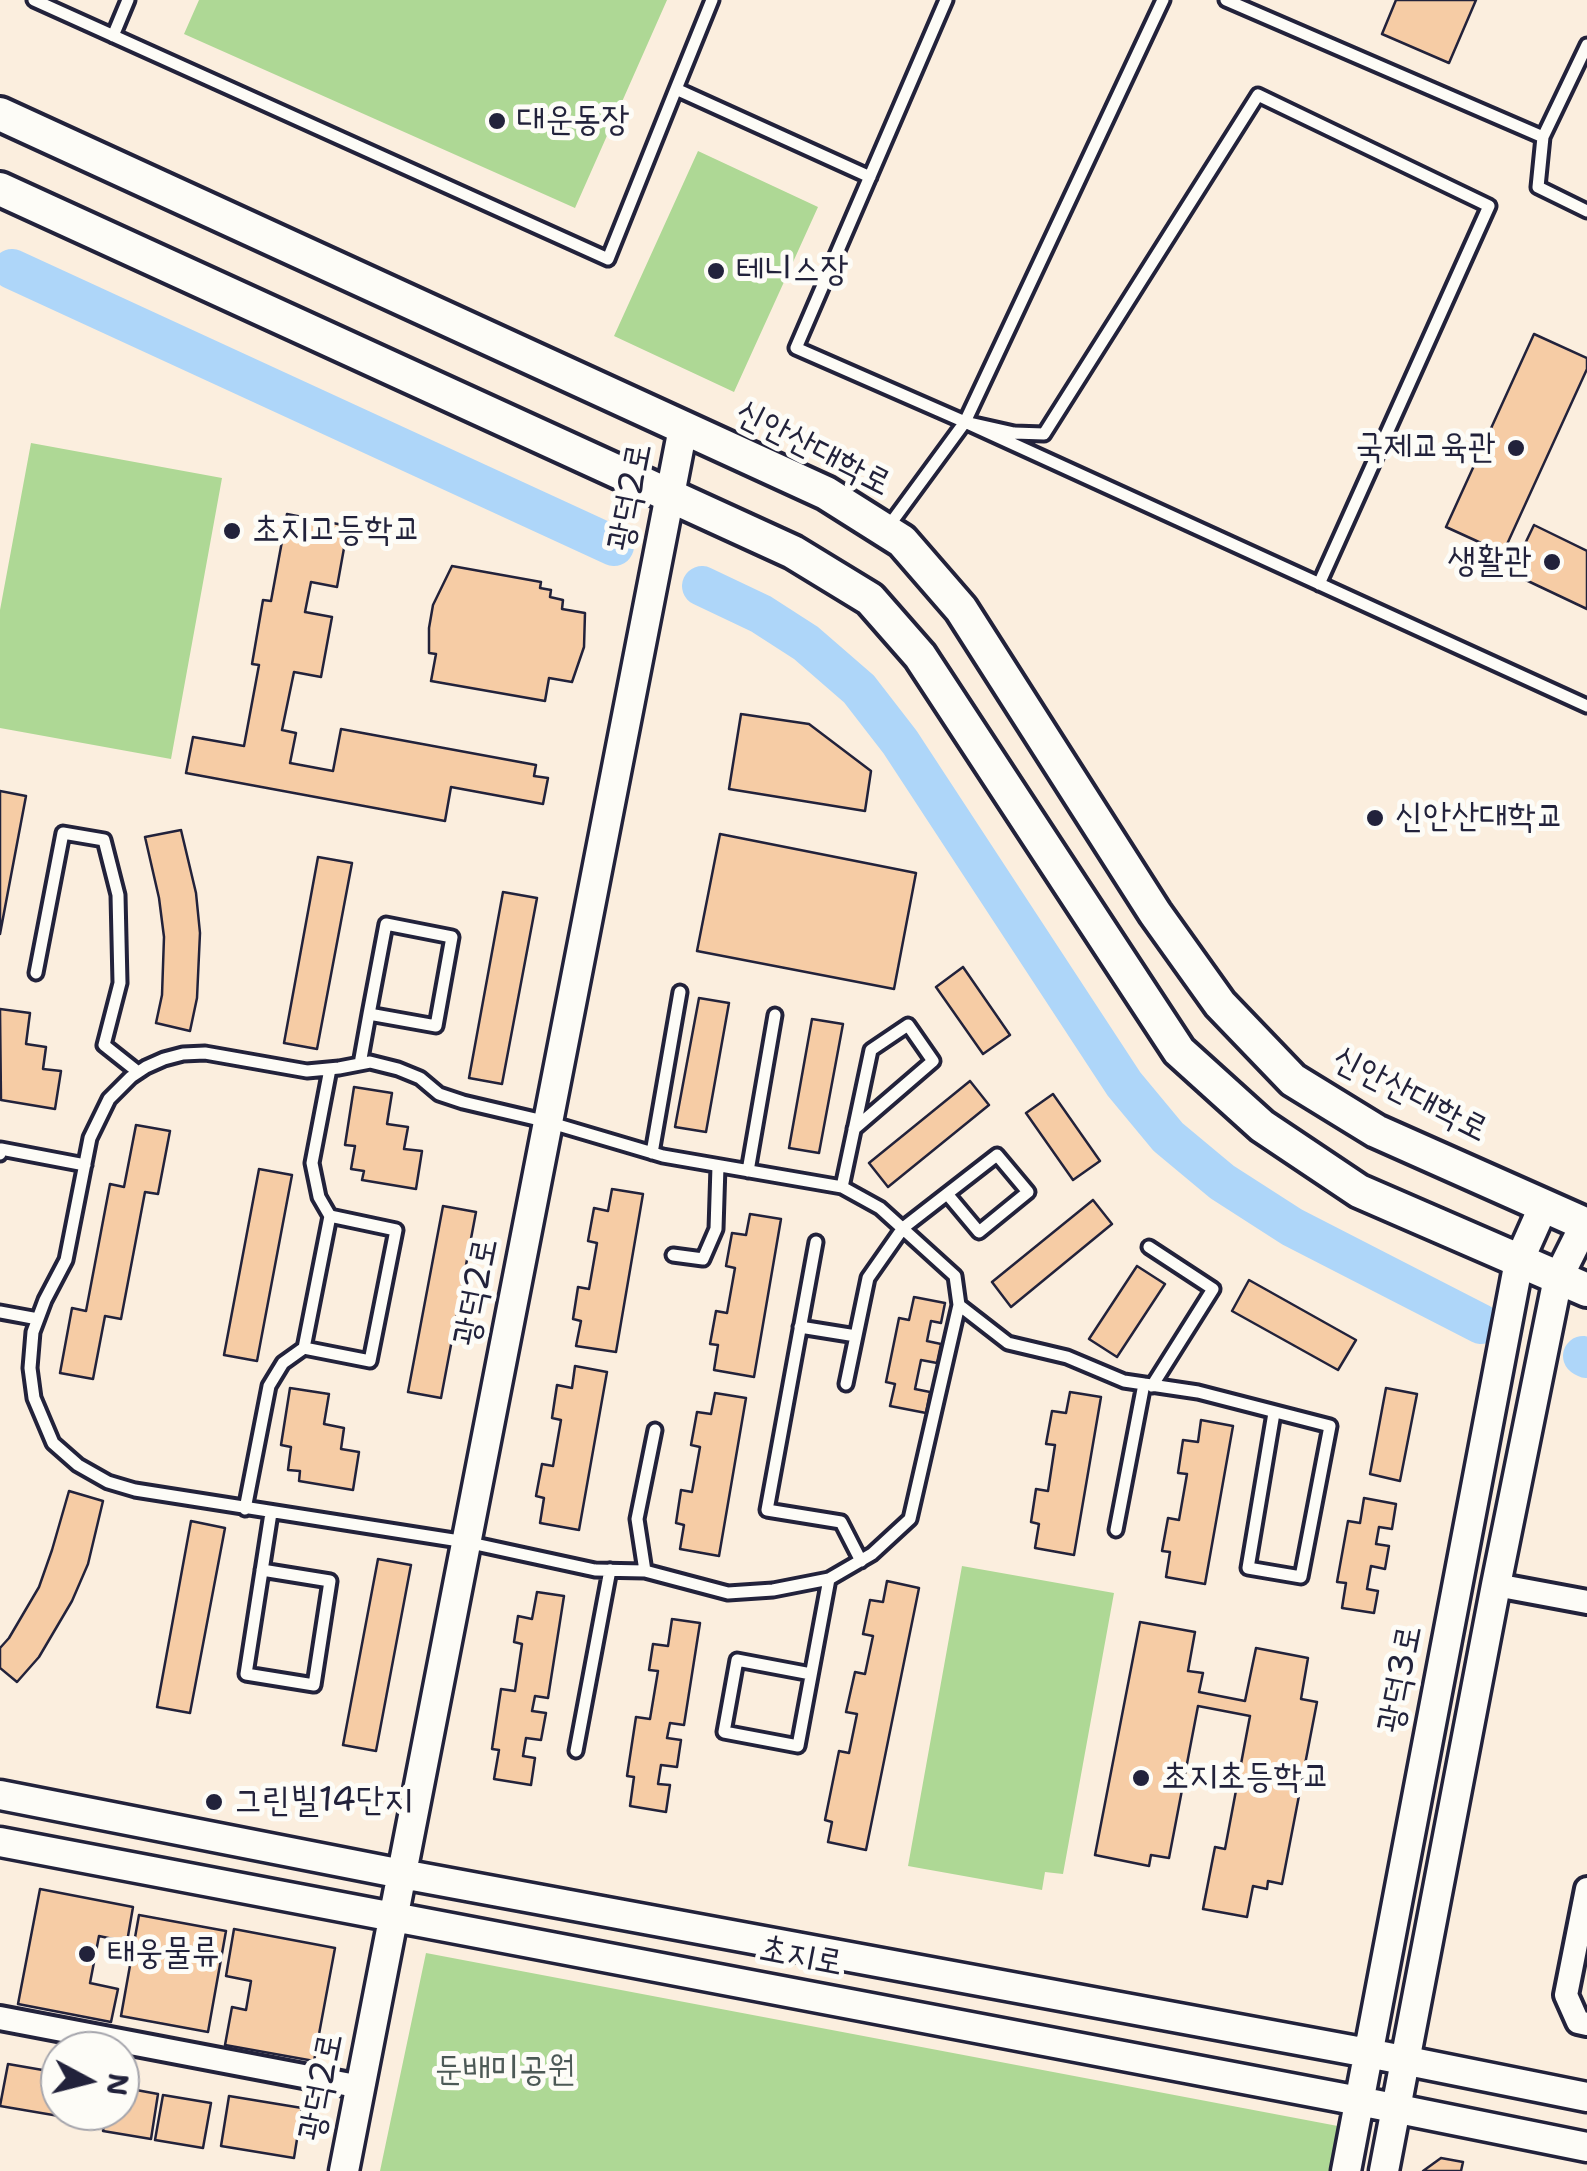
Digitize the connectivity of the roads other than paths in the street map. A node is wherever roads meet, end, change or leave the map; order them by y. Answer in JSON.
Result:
{"nodes":[{"id":1,"x":34,"y":0,"type":"edge"},
{"id":2,"x":128,"y":0,"type":"edge"},
{"id":3,"x":712,"y":0,"type":"edge"},
{"id":4,"x":946,"y":0,"type":"edge"},
{"id":5,"x":1163,"y":0,"type":"edge"},
{"id":6,"x":1226,"y":0,"type":"edge"},
{"id":7,"x":113,"y":36,"type":"junction"},
{"id":8,"x":1587,"y":45,"type":"edge"},
{"id":9,"x":676,"y":89,"type":"junction"},
{"id":10,"x":0,"y":114,"type":"edge"},
{"id":11,"x":1543,"y":137,"type":"junction"},
{"id":12,"x":870,"y":178,"type":"junction"},
{"id":13,"x":0,"y":189,"type":"edge"},
{"id":14,"x":1587,"y":211,"type":"edge"},
{"id":15,"x":965,"y":422,"type":"junction"},
{"id":16,"x":683,"y":428,"type":"junction"},
{"id":17,"x":670,"y":494,"type":"junction"},
{"id":18,"x":886,"y":530,"type":"junction"},
{"id":19,"x":1319,"y":584,"type":"junction"},
{"id":20,"x":1587,"y":706,"type":"edge"},
{"id":21,"x":36,"y":973,"type":"dead end"},
{"id":22,"x":680,"y":992,"type":"dead end"},
{"id":23,"x":370,"y":1014,"type":"junction"},
{"id":24,"x":775,"y":1014,"type":"dead end"},
{"id":25,"x":360,"y":1064,"type":"junction"},
{"id":26,"x":330,"y":1069,"type":"junction"},
{"id":27,"x":138,"y":1072,"type":"junction"},
{"id":28,"x":548,"y":1122,"type":"junction"},
{"id":29,"x":854,"y":1130,"type":"junction"},
{"id":30,"x":652,"y":1153,"type":"junction"},
{"id":31,"x":0,"y":1154,"type":"edge"},
{"id":32,"x":85,"y":1164,"type":"junction"},
{"id":33,"x":718,"y":1166,"type":"junction"},
{"id":34,"x":748,"y":1171,"type":"junction"},
{"id":35,"x":842,"y":1188,"type":"junction"},
{"id":36,"x":948,"y":1194,"type":"junction"},
{"id":37,"x":1544,"y":1205,"type":"junction"},
{"id":38,"x":330,"y":1216,"type":"junction"},
{"id":39,"x":1586,"y":1224,"type":"edge"},
{"id":40,"x":903,"y":1228,"type":"junction"},
{"id":41,"x":816,"y":1242,"type":"dead end"},
{"id":42,"x":1149,"y":1247,"type":"dead end"},
{"id":43,"x":673,"y":1256,"type":"dead end"},
{"id":44,"x":1519,"y":1261,"type":"junction"},
{"id":45,"x":1573,"y":1284,"type":"edge"},
{"id":46,"x":959,"y":1306,"type":"junction"},
{"id":47,"x":0,"y":1312,"type":"edge"},
{"id":48,"x":38,"y":1319,"type":"junction"},
{"id":49,"x":800,"y":1327,"type":"junction"},
{"id":50,"x":856,"y":1336,"type":"junction"},
{"id":51,"x":304,"y":1348,"type":"junction"},
{"id":52,"x":846,"y":1384,"type":"dead end"},
{"id":53,"x":1148,"y":1385,"type":"junction"},
{"id":54,"x":1274,"y":1413,"type":"junction"},
{"id":55,"x":654,"y":1430,"type":"dead end"},
{"id":56,"x":245,"y":1509,"type":"junction"},
{"id":57,"x":271,"y":1513,"type":"junction"},
{"id":58,"x":1116,"y":1530,"type":"dead end"},
{"id":59,"x":466,"y":1542,"type":"junction"},
{"id":60,"x":860,"y":1561,"type":"junction"},
{"id":61,"x":262,"y":1570,"type":"junction"},
{"id":62,"x":610,"y":1570,"type":"junction"},
{"id":63,"x":645,"y":1571,"type":"junction"},
{"id":64,"x":828,"y":1580,"type":"junction"},
{"id":65,"x":1496,"y":1585,"type":"junction"},
{"id":66,"x":1587,"y":1602,"type":"edge"},
{"id":67,"x":811,"y":1674,"type":"junction"},
{"id":68,"x":576,"y":1751,"type":"dead end"},
{"id":69,"x":0,"y":1795,"type":"edge"},
{"id":70,"x":0,"y":1842,"type":"edge"},
{"id":71,"x":402,"y":1874,"type":"junction"},
{"id":72,"x":1587,"y":1889,"type":"edge"},
{"id":73,"x":393,"y":1918,"type":"junction"},
{"id":74,"x":0,"y":2018,"type":"edge"},
{"id":75,"x":1587,"y":2024,"type":"edge"},
{"id":76,"x":1368,"y":2053,"type":"junction"},
{"id":77,"x":1405,"y":2060,"type":"junction"},
{"id":78,"x":361,"y":2087,"type":"junction"},
{"id":79,"x":1587,"y":2097,"type":"edge"},
{"id":80,"x":1359,"y":2100,"type":"junction"},
{"id":81,"x":1396,"y":2108,"type":"junction"},
{"id":82,"x":1587,"y":2147,"type":"edge"},
{"id":83,"x":344,"y":2171,"type":"edge"},
{"id":84,"x":1346,"y":2171,"type":"edge"},
{"id":85,"x":1384,"y":2171,"type":"edge"}],
"edges":[{"from":1,"to":7,"type":"lane"},
{"from":2,"to":7,"type":"lane"},
{"from":3,"to":9,"type":"lane"},
{"from":4,"to":12,"type":"lane"},
{"from":5,"to":15,"type":"lane"},
{"from":6,"to":11,"type":"lane"},
{"from":7,"to":9,"type":"lane"},
{"from":8,"to":11,"type":"lane"},
{"from":9,"to":12,"type":"lane"},
{"from":10,"to":16,"type":"main road","name":"신안산대학로"},
{"from":11,"to":14,"type":"lane"},
{"from":12,"to":15,"type":"lane"},
{"from":13,"to":17,"type":"main road"},
{"from":15,"to":18,"type":"lane"},
{"from":15,"to":19,"type":"lane"},
{"from":15,"to":19,"type":"lane"},
{"from":16,"to":17,"type":"street","name":"광덕2로"},
{"from":16,"to":18,"type":"main road","name":"신안산대학로"},
{"from":17,"to":28,"type":"street","name":"광덕2로"},
{"from":17,"to":44,"type":"main road"},
{"from":18,"to":37,"type":"main road","name":"신안산대학로"},
{"from":19,"to":20,"type":"lane"},
{"from":21,"to":27,"type":"lane"},
{"from":22,"to":30,"type":"lane"},
{"from":23,"to":23,"type":"lane"},
{"from":23,"to":25,"type":"lane"},
{"from":24,"to":34,"type":"lane"},
{"from":25,"to":26,"type":"lane"},
{"from":25,"to":28,"type":"lane"},
{"from":26,"to":27,"type":"lane"},
{"from":26,"to":38,"type":"lane"},
{"from":27,"to":32,"type":"lane"},
{"from":28,"to":30,"type":"lane"},
{"from":28,"to":59,"type":"street","name":"광덕2로"},
{"from":29,"to":29,"type":"lane"},
{"from":29,"to":35,"type":"lane"},
{"from":30,"to":33,"type":"lane"},
{"from":31,"to":32,"type":"lane"},
{"from":32,"to":48,"type":"lane"},
{"from":33,"to":34,"type":"lane"},
{"from":33,"to":43,"type":"lane"},
{"from":34,"to":35,"type":"lane"},
{"from":35,"to":40,"type":"lane"},
{"from":36,"to":36,"type":"lane"},
{"from":36,"to":40,"type":"lane"},
{"from":37,"to":39,"type":"main road","name":"신안산대학로"},
{"from":37,"to":44,"type":"street","name":"광덕3로"},
{"from":38,"to":51,"type":"lane"},
{"from":38,"to":51,"type":"lane"},
{"from":39,"to":45,"type":"street"},
{"from":40,"to":46,"type":"lane"},
{"from":40,"to":50,"type":"lane"},
{"from":41,"to":49,"type":"lane"},
{"from":42,"to":53,"type":"lane"},
{"from":44,"to":45,"type":"main road"},
{"from":44,"to":76,"type":"street","name":"광덕3로"},
{"from":45,"to":65,"type":"street"},
{"from":46,"to":53,"type":"lane"},
{"from":46,"to":60,"type":"lane"},
{"from":47,"to":48,"type":"lane"},
{"from":48,"to":56,"type":"lane"},
{"from":49,"to":50,"type":"lane"},
{"from":49,"to":60,"type":"lane"},
{"from":50,"to":52,"type":"lane"},
{"from":51,"to":56,"type":"lane"},
{"from":53,"to":54,"type":"lane"},
{"from":53,"to":58,"type":"lane"},
{"from":54,"to":54,"type":"lane"},
{"from":55,"to":63,"type":"lane"},
{"from":56,"to":57,"type":"lane"},
{"from":57,"to":59,"type":"lane"},
{"from":57,"to":61,"type":"lane"},
{"from":59,"to":62,"type":"lane"},
{"from":59,"to":71,"type":"street","name":"광덕2로"},
{"from":60,"to":64,"type":"lane"},
{"from":61,"to":61,"type":"lane"},
{"from":62,"to":63,"type":"lane"},
{"from":62,"to":68,"type":"lane"},
{"from":63,"to":64,"type":"lane"},
{"from":64,"to":67,"type":"lane"},
{"from":65,"to":66,"type":"street"},
{"from":65,"to":77,"type":"street"},
{"from":67,"to":67,"type":"lane"},
{"from":69,"to":71,"type":"street","name":"초지로"},
{"from":70,"to":73,"type":"street","name":"초지로"},
{"from":71,"to":73,"type":"street","name":"광덕2로"},
{"from":71,"to":76,"type":"street","name":"초지로"},
{"from":72,"to":75,"type":"street"},
{"from":73,"to":78,"type":"street","name":"광덕2로"},
{"from":73,"to":80,"type":"street","name":"초지로"},
{"from":74,"to":78,"type":"street"},
{"from":76,"to":77,"type":"street","name":"초지로"},
{"from":76,"to":80,"type":"street","name":"광덕3로"},
{"from":77,"to":79,"type":"street","name":"초지로"},
{"from":77,"to":81,"type":"street"},
{"from":78,"to":83,"type":"street","name":"광덕2로"},
{"from":80,"to":81,"type":"street","name":"초지로"},
{"from":80,"to":84,"type":"street","name":"광덕3로"},
{"from":81,"to":82,"type":"street","name":"초지로"},
{"from":81,"to":85,"type":"street"}]}
